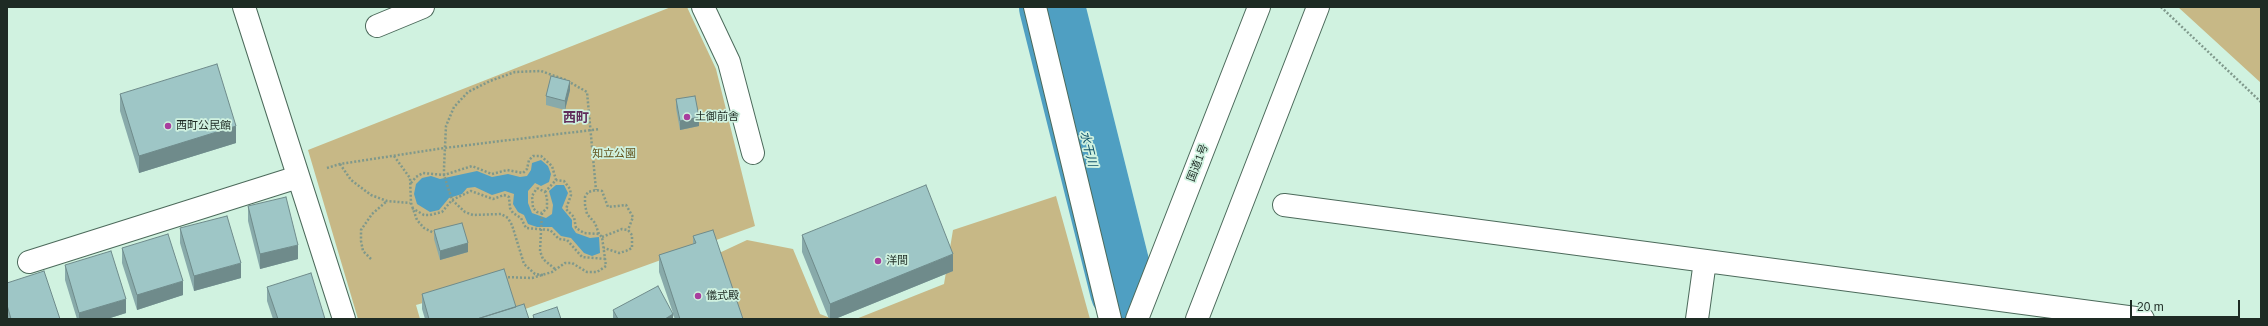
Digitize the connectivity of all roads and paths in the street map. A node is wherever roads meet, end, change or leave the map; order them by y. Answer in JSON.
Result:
{"nodes":[{"id":1,"x":244,"y":7,"type":"edge"},
{"id":2,"x":423,"y":7,"type":"edge"},
{"id":3,"x":703,"y":7,"type":"edge"},
{"id":4,"x":1035,"y":7,"type":"edge"},
{"id":5,"x":1259,"y":7,"type":"edge"},
{"id":6,"x":1318,"y":7,"type":"edge"},
{"id":7,"x":2161,"y":7,"type":"edge"},
{"id":8,"x":377,"y":26,"type":"dead end"},
{"id":9,"x":2261,"y":102,"type":"edge"},
{"id":10,"x":600,"y":129,"type":"dead end"},
{"id":11,"x":591,"y":130,"type":"junction"},
{"id":12,"x":444,"y":148,"type":"junction"},
{"id":13,"x":753,"y":153,"type":"dead end"},
{"id":14,"x":394,"y":156,"type":"junction"},
{"id":15,"x":340,"y":164,"type":"junction"},
{"id":16,"x":444,"y":175,"type":"junction"},
{"id":17,"x":298,"y":177,"type":"junction"},
{"id":18,"x":556,"y":180,"type":"junction"},
{"id":19,"x":411,"y":184,"type":"junction"},
{"id":20,"x":596,"y":190,"type":"junction"},
{"id":21,"x":545,"y":192,"type":"junction"},
{"id":22,"x":452,"y":200,"type":"junction"},
{"id":23,"x":386,"y":201,"type":"junction"},
{"id":24,"x":411,"y":204,"type":"junction"},
{"id":25,"x":1284,"y":205,"type":"dead end"},
{"id":26,"x":412,"y":208,"type":"junction"},
{"id":27,"x":542,"y":213,"type":"junction"},
{"id":28,"x":543,"y":229,"type":"junction"},
{"id":29,"x":628,"y":230,"type":"junction"},
{"id":30,"x":434,"y":233,"type":"edge"},
{"id":31,"x":599,"y":234,"type":"junction"},
{"id":32,"x":602,"y":237,"type":"junction"},
{"id":33,"x":604,"y":248,"type":"junction"},
{"id":34,"x":371,"y":259,"type":"dead end"},
{"id":35,"x":606,"y":259,"type":"junction"},
{"id":36,"x":1705,"y":261,"type":"junction"},
{"id":37,"x":29,"y":262,"type":"dead end"},
{"id":38,"x":555,"y":269,"type":"junction"},
{"id":39,"x":543,"y":275,"type":"junction"},
{"id":40,"x":501,"y":277,"type":"edge"},
{"id":41,"x":344,"y":319,"type":"edge"},
{"id":42,"x":1110,"y":319,"type":"edge"},
{"id":43,"x":1137,"y":319,"type":"edge"},
{"id":44,"x":1198,"y":319,"type":"edge"},
{"id":45,"x":1697,"y":319,"type":"edge"},
{"id":46,"x":2143,"y":319,"type":"edge"}],
"edges":[{"from":1,"to":17,"type":"main road"},
{"from":2,"to":8,"type":"main road"},
{"from":3,"to":13,"type":"main road"},
{"from":4,"to":42,"type":"main road"},
{"from":5,"to":43,"type":"main road","name":"国道1号"},
{"from":6,"to":44,"type":"main road"},
{"from":7,"to":9,"type":"path"},
{"from":10,"to":11,"type":"path"},
{"from":11,"to":12,"type":"path"},
{"from":11,"to":12,"type":"path"},
{"from":11,"to":20,"type":"path"},
{"from":12,"to":14,"type":"path"},
{"from":12,"to":16,"type":"path"},
{"from":14,"to":15,"type":"path"},
{"from":14,"to":19,"type":"path"},
{"from":15,"to":17,"type":"path"},
{"from":15,"to":23,"type":"path"},
{"from":16,"to":18,"type":"path"},
{"from":16,"to":19,"type":"path"},
{"from":16,"to":22,"type":"path"},
{"from":17,"to":37,"type":"main road"},
{"from":17,"to":41,"type":"main road"},
{"from":18,"to":21,"type":"path"},
{"from":18,"to":31,"type":"path"},
{"from":19,"to":24,"type":"path"},
{"from":20,"to":29,"type":"path"},
{"from":20,"to":31,"type":"path"},
{"from":21,"to":27,"type":"path"},
{"from":21,"to":27,"type":"path"},
{"from":22,"to":26,"type":"path"},
{"from":22,"to":28,"type":"path"},
{"from":22,"to":39,"type":"path"},
{"from":23,"to":24,"type":"path"},
{"from":23,"to":34,"type":"path"},
{"from":24,"to":26,"type":"path"},
{"from":25,"to":36,"type":"main road"},
{"from":26,"to":30,"type":"path"},
{"from":27,"to":28,"type":"path"},
{"from":28,"to":35,"type":"path"},
{"from":28,"to":38,"type":"path"},
{"from":29,"to":32,"type":"path"},
{"from":29,"to":33,"type":"path"},
{"from":31,"to":32,"type":"path"},
{"from":32,"to":33,"type":"path"},
{"from":33,"to":35,"type":"path"},
{"from":35,"to":38,"type":"path"},
{"from":36,"to":45,"type":"main road"},
{"from":36,"to":46,"type":"main road"},
{"from":38,"to":39,"type":"path"},
{"from":39,"to":40,"type":"path"}]}
